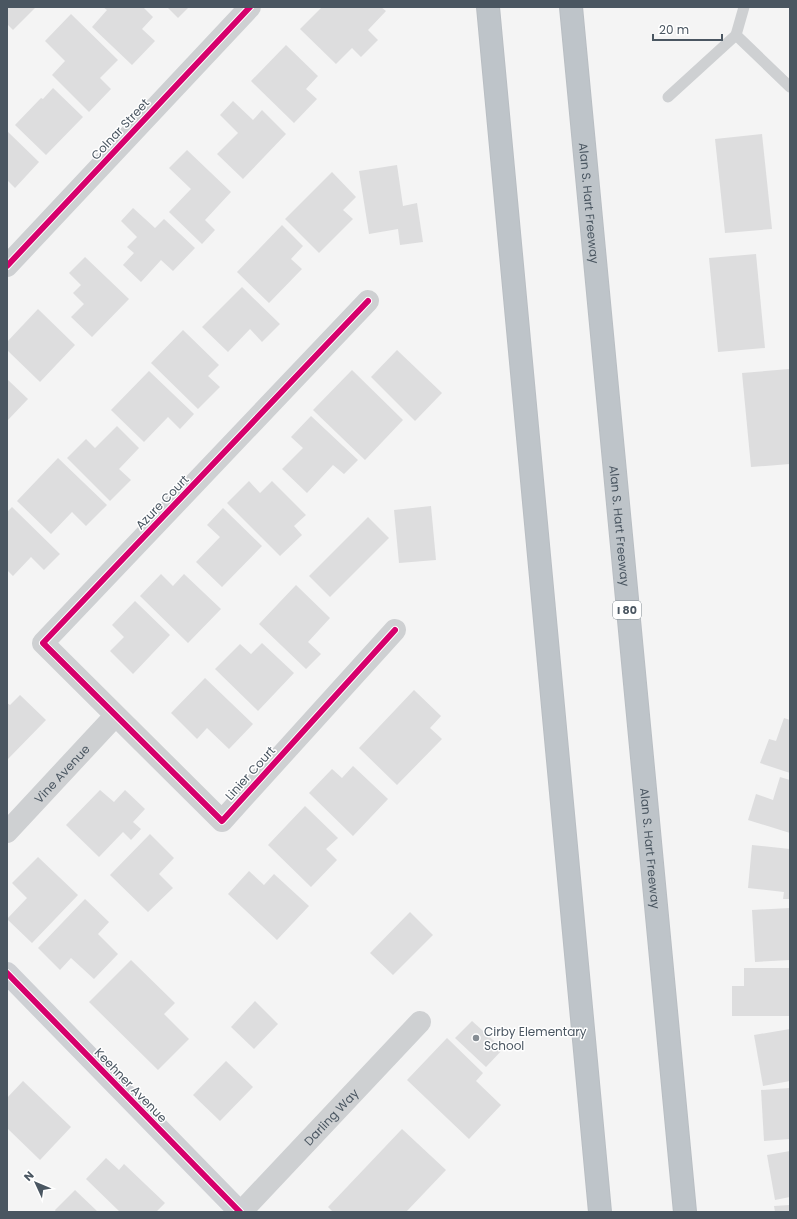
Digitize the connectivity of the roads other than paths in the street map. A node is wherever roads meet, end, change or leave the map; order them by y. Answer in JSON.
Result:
{"nodes":[{"id":1,"x":250,"y":7,"type":"edge"},
{"id":2,"x":488,"y":7,"type":"edge"},
{"id":3,"x":571,"y":7,"type":"edge"},
{"id":4,"x":744,"y":7,"type":"edge"},
{"id":5,"x":736,"y":35,"type":"junction"},
{"id":6,"x":790,"y":87,"type":"edge"},
{"id":7,"x":668,"y":97,"type":"dead end"},
{"id":8,"x":7,"y":266,"type":"edge"},
{"id":9,"x":368,"y":301,"type":"dead end"},
{"id":10,"x":395,"y":630,"type":"dead end"},
{"id":11,"x":116,"y":716,"type":"junction"},
{"id":12,"x":7,"y":832,"type":"edge"},
{"id":13,"x":7,"y":973,"type":"edge"},
{"id":14,"x":420,"y":1022,"type":"dead end"},
{"id":15,"x":240,"y":1212,"type":"edge"},
{"id":16,"x":600,"y":1212,"type":"edge"},
{"id":17,"x":685,"y":1212,"type":"edge"}],
"edges":[{"from":1,"to":8,"type":"street","name":"Colnar Street"},
{"from":2,"to":16,"type":"highway"},
{"from":3,"to":17,"type":"highway","name":"Alan S. Hart Freeway","number":"I 80"},
{"from":4,"to":5,"type":"lane"},
{"from":5,"to":6,"type":"lane"},
{"from":5,"to":7,"type":"lane"},
{"from":9,"to":11,"type":"street","name":"Azure Court"},
{"from":10,"to":11,"type":"street","name":"Linier Court"},
{"from":11,"to":12,"type":"street","name":"Vine Avenue"},
{"from":13,"to":15,"type":"street","name":"Keehner Avenue"},
{"from":14,"to":15,"type":"street","name":"Darling Way"}]}
